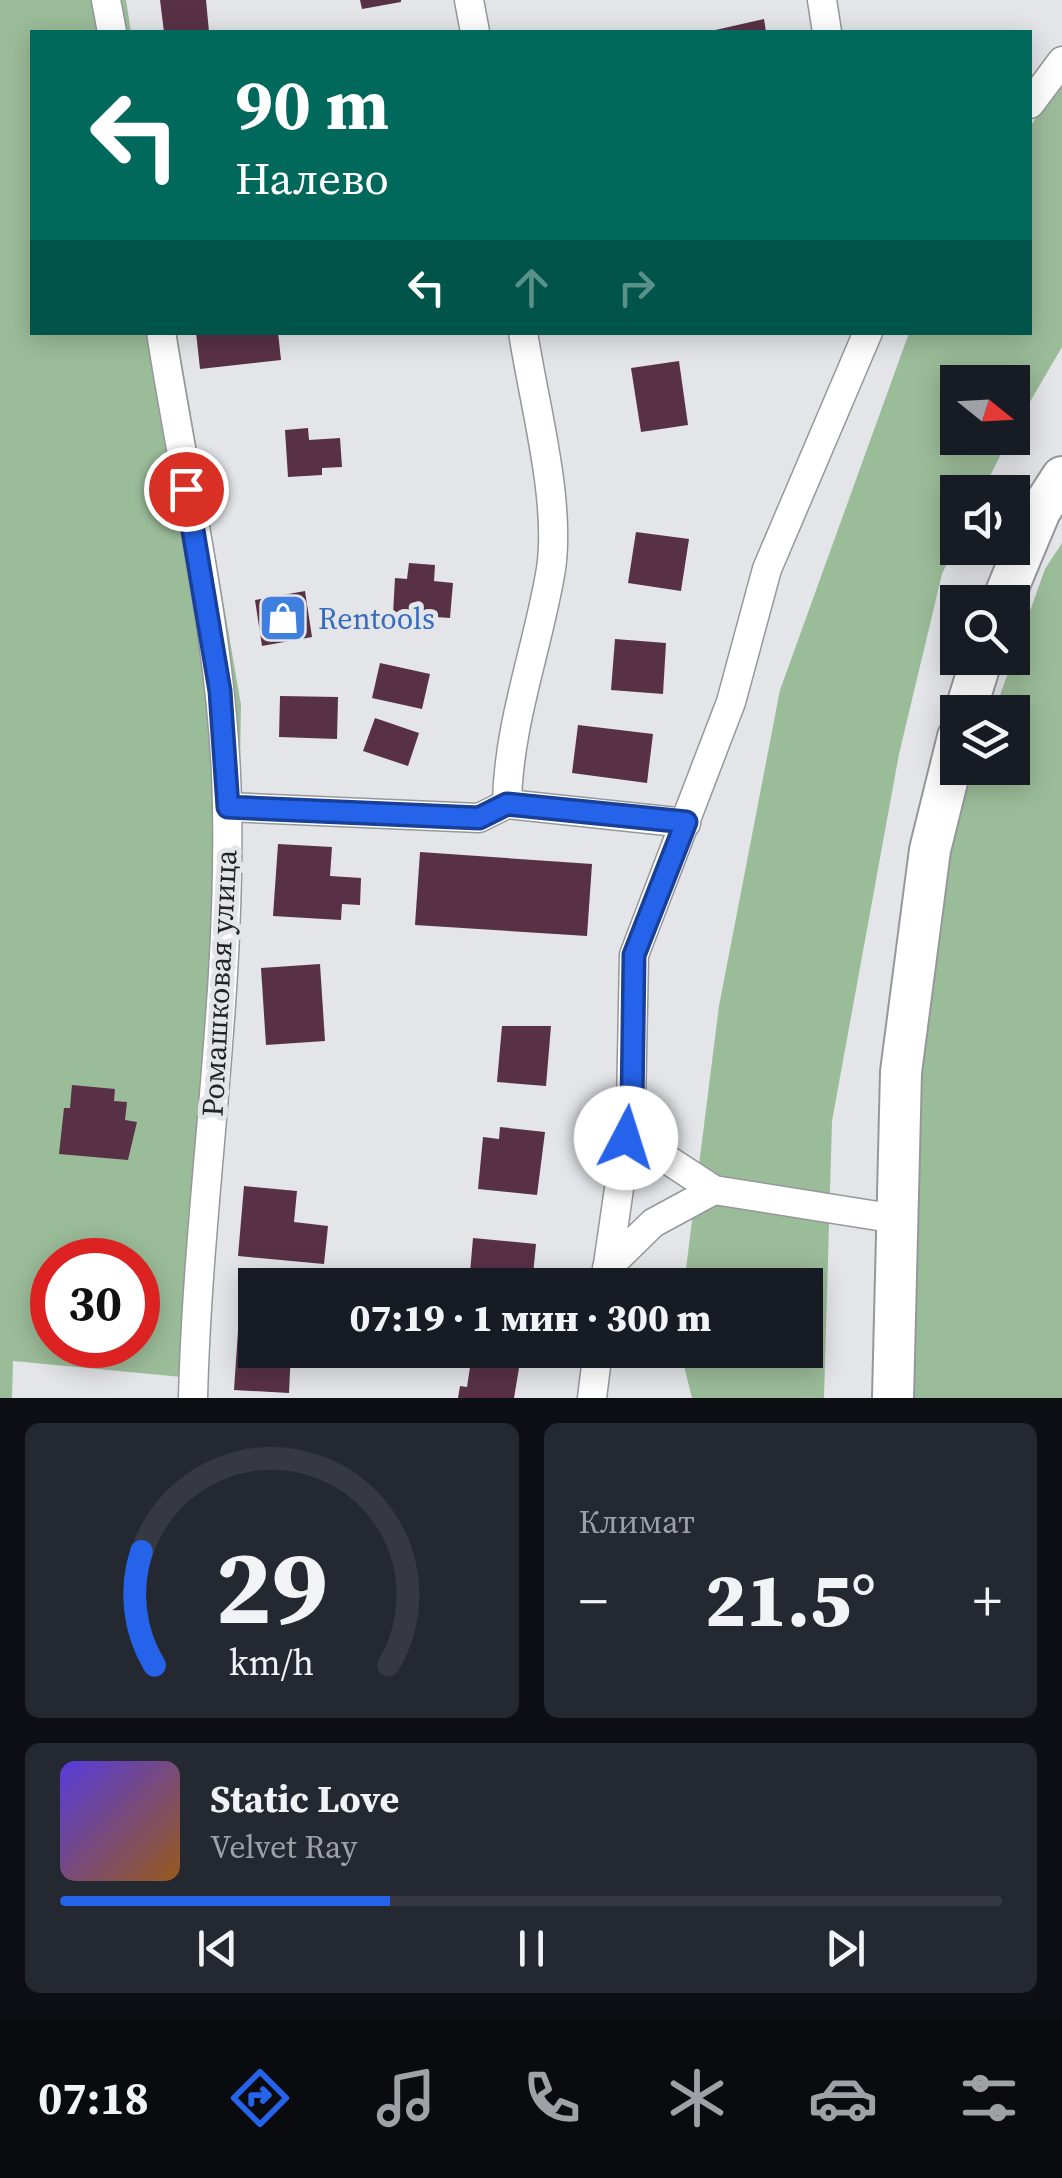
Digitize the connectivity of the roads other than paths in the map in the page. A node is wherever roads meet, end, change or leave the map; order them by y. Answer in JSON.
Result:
{"nodes":[{"id":1,"x":106,"y":0,"type":"edge"},
{"id":2,"x":470,"y":0,"type":"edge"},
{"id":3,"x":822,"y":0,"type":"edge"},
{"id":4,"x":112,"y":30,"type":"edge"},
{"id":5,"x":475,"y":30,"type":"edge"},
{"id":6,"x":827,"y":30,"type":"edge"},
{"id":7,"x":1062,"y":60,"type":"edge"},
{"id":8,"x":1032,"y":101,"type":"edge"},
{"id":9,"x":161,"y":335,"type":"edge"},
{"id":10,"x":523,"y":335,"type":"edge"},
{"id":11,"x":867,"y":335,"type":"edge"},
{"id":12,"x":1062,"y":477,"type":"edge"},
{"id":13,"x":1009,"y":585,"type":"edge"},
{"id":14,"x":946,"y":785,"type":"edge"},
{"id":15,"x":507,"y":804,"type":"junction"},
{"id":16,"x":228,"y":807,"type":"junction"},
{"id":17,"x":686,"y":822,"type":"junction"},
{"id":18,"x":632,"y":1106,"type":"junction"},
{"id":19,"x":714,"y":1190,"type":"junction"},
{"id":20,"x":897,"y":1220,"type":"junction"},
{"id":21,"x":607,"y":1268,"type":"edge"},
{"id":22,"x":613,"y":1268,"type":"edge"},
{"id":23,"x":596,"y":1368,"type":"edge"},
{"id":24,"x":193,"y":1398,"type":"edge"},
{"id":25,"x":592,"y":1398,"type":"edge"},
{"id":26,"x":893,"y":1398,"type":"edge"}],
"edges":[{"from":1,"to":4,"type":"street"},
{"from":2,"to":5,"type":"street"},
{"from":3,"to":6,"type":"street"},
{"from":7,"to":8,"type":"street"},
{"from":9,"to":16,"type":"street","name":"Ромашковая улица"},
{"from":10,"to":15,"type":"street"},
{"from":11,"to":17,"type":"street"},
{"from":12,"to":13,"type":"main road"},
{"from":14,"to":20,"type":"main road"},
{"from":15,"to":16,"type":"street"},
{"from":15,"to":17,"type":"street"},
{"from":16,"to":24,"type":"street","name":"Ромашковая улица"},
{"from":17,"to":18,"type":"street"},
{"from":18,"to":19,"type":"street"},
{"from":18,"to":21,"type":"street"},
{"from":19,"to":20,"type":"street"},
{"from":19,"to":22,"type":"street"},
{"from":20,"to":26,"type":"main road"},
{"from":23,"to":25,"type":"street"}]}
